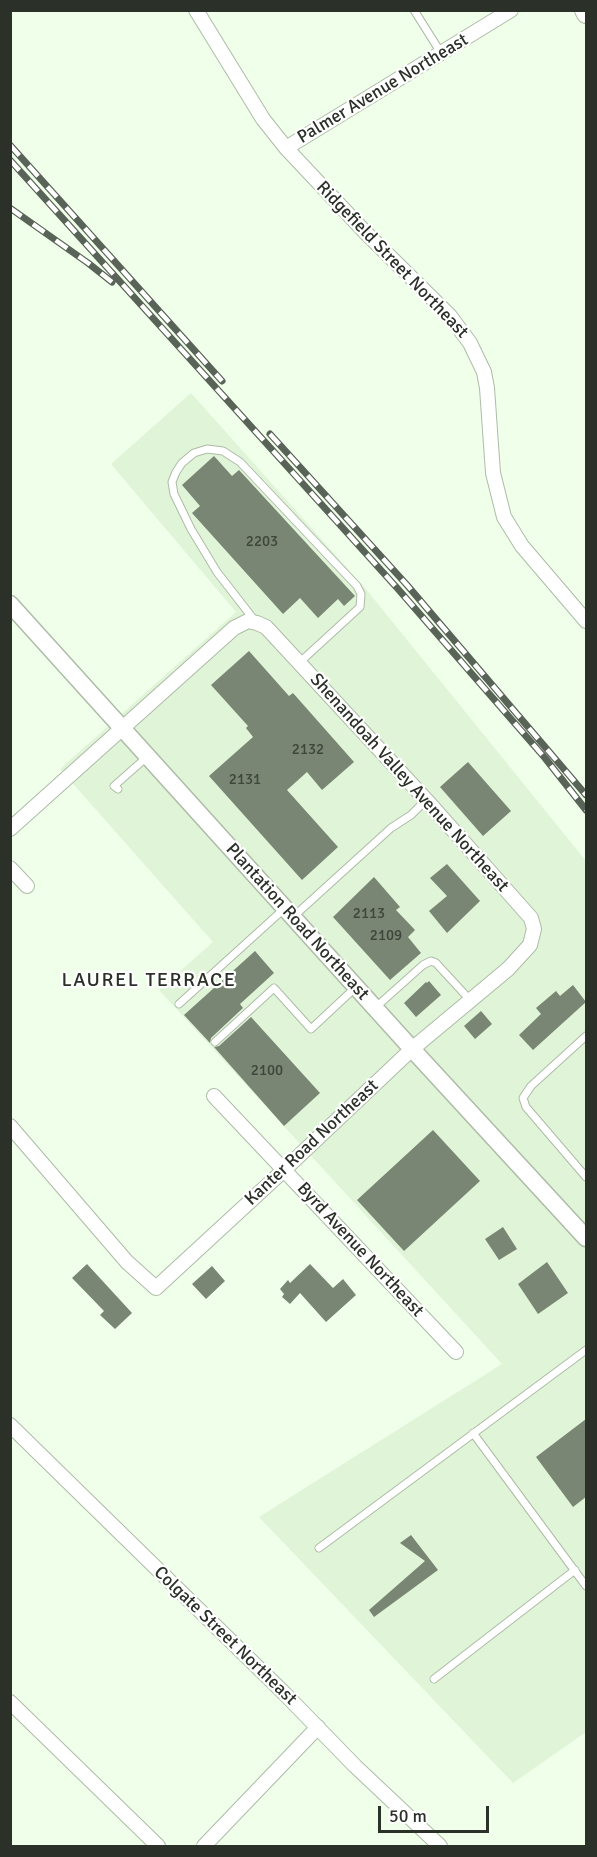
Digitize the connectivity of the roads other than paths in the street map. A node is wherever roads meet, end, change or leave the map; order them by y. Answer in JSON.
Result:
{"nodes":[{"id":1,"x":196,"y":10,"type":"edge"},
{"id":2,"x":414,"y":10,"type":"edge"},
{"id":3,"x":511,"y":10,"type":"edge"},
{"id":4,"x":441,"y":53,"type":"junction"},
{"id":5,"x":285,"y":148,"type":"junction"},
{"id":6,"x":10,"y":604,"type":"edge"},
{"id":7,"x":586,"y":621,"type":"edge"},
{"id":8,"x":257,"y":623,"type":"junction"},
{"id":9,"x":299,"y":663,"type":"junction"},
{"id":10,"x":122,"y":728,"type":"junction"},
{"id":11,"x":148,"y":756,"type":"junction"},
{"id":12,"x":117,"y":789,"type":"dead end"},
{"id":13,"x":426,"y":800,"type":"junction"},
{"id":14,"x":10,"y":829,"type":"edge"},
{"id":15,"x":10,"y":868,"type":"edge"},
{"id":16,"x":27,"y":886,"type":"dead end"},
{"id":17,"x":289,"y":913,"type":"junction"},
{"id":18,"x":356,"y":987,"type":"junction"},
{"id":19,"x":471,"y":1001,"type":"junction"},
{"id":20,"x":179,"y":1004,"type":"dead end"},
{"id":21,"x":374,"y":1008,"type":"junction"},
{"id":22,"x":586,"y":1036,"type":"edge"},
{"id":23,"x":215,"y":1042,"type":"dead end"},
{"id":24,"x":412,"y":1049,"type":"junction"},
{"id":25,"x":214,"y":1096,"type":"dead end"},
{"id":26,"x":10,"y":1126,"type":"edge"},
{"id":27,"x":284,"y":1170,"type":"junction"},
{"id":28,"x":586,"y":1177,"type":"edge"},
{"id":29,"x":584,"y":1231,"type":"edge"},
{"id":30,"x":586,"y":1350,"type":"edge"},
{"id":31,"x":456,"y":1352,"type":"dead end"},
{"id":32,"x":10,"y":1425,"type":"edge"},
{"id":33,"x":473,"y":1433,"type":"junction"},
{"id":34,"x":319,"y":1548,"type":"dead end"},
{"id":35,"x":574,"y":1570,"type":"junction"},
{"id":36,"x":586,"y":1586,"type":"edge"},
{"id":37,"x":434,"y":1678,"type":"dead end"},
{"id":38,"x":10,"y":1702,"type":"edge"},
{"id":39,"x":318,"y":1727,"type":"junction"},
{"id":40,"x":158,"y":1846,"type":"edge"},
{"id":41,"x":204,"y":1846,"type":"edge"},
{"id":42,"x":440,"y":1846,"type":"edge"}],
"edges":[{"from":1,"to":5,"type":"street","name":"Ridgefield Street Northeast"},
{"from":2,"to":4,"type":"lane"},
{"from":3,"to":4,"type":"street","name":"Palmer Avenue Northeast"},
{"from":4,"to":5,"type":"street","name":"Palmer Avenue Northeast"},
{"from":5,"to":7,"type":"street","name":"Ridgefield Street Northeast"},
{"from":6,"to":10,"type":"street","name":"Plantation Road Northeast"},
{"from":8,"to":9,"type":"street","name":"Shenandoah Valley Avenue Northeast"},
{"from":8,"to":9,"type":"lane"},
{"from":8,"to":10,"type":"street"},
{"from":9,"to":13,"type":"street","name":"Shenandoah Valley Avenue Northeast"},
{"from":10,"to":11,"type":"street","name":"Plantation Road Northeast"},
{"from":10,"to":14,"type":"street"},
{"from":11,"to":12,"type":"lane"},
{"from":11,"to":17,"type":"street","name":"Plantation Road Northeast"},
{"from":13,"to":17,"type":"lane"},
{"from":13,"to":19,"type":"street","name":"Shenandoah Valley Avenue Northeast"},
{"from":15,"to":16,"type":"street"},
{"from":17,"to":18,"type":"street","name":"Plantation Road Northeast"},
{"from":17,"to":20,"type":"lane"},
{"from":18,"to":21,"type":"street","name":"Plantation Road Northeast"},
{"from":18,"to":23,"type":"lane"},
{"from":19,"to":21,"type":"lane"},
{"from":19,"to":24,"type":"street","name":"Kanter Road Northeast"},
{"from":21,"to":24,"type":"street","name":"Plantation Road Northeast"},
{"from":22,"to":28,"type":"lane"},
{"from":24,"to":27,"type":"street","name":"Kanter Road Northeast"},
{"from":24,"to":29,"type":"street","name":"Plantation Road Northeast"},
{"from":25,"to":27,"type":"street","name":"Byrd Avenue Northeast"},
{"from":26,"to":27,"type":"street","name":"Kanter Road Northeast"},
{"from":27,"to":31,"type":"street","name":"Byrd Avenue Northeast"},
{"from":30,"to":33,"type":"lane"},
{"from":32,"to":39,"type":"street","name":"Colgate Street Northeast"},
{"from":33,"to":34,"type":"lane"},
{"from":33,"to":35,"type":"lane"},
{"from":35,"to":36,"type":"lane"},
{"from":35,"to":37,"type":"lane"},
{"from":38,"to":40,"type":"street"},
{"from":39,"to":41,"type":"street"},
{"from":39,"to":42,"type":"street","name":"Colgate Street Northeast"}]}
